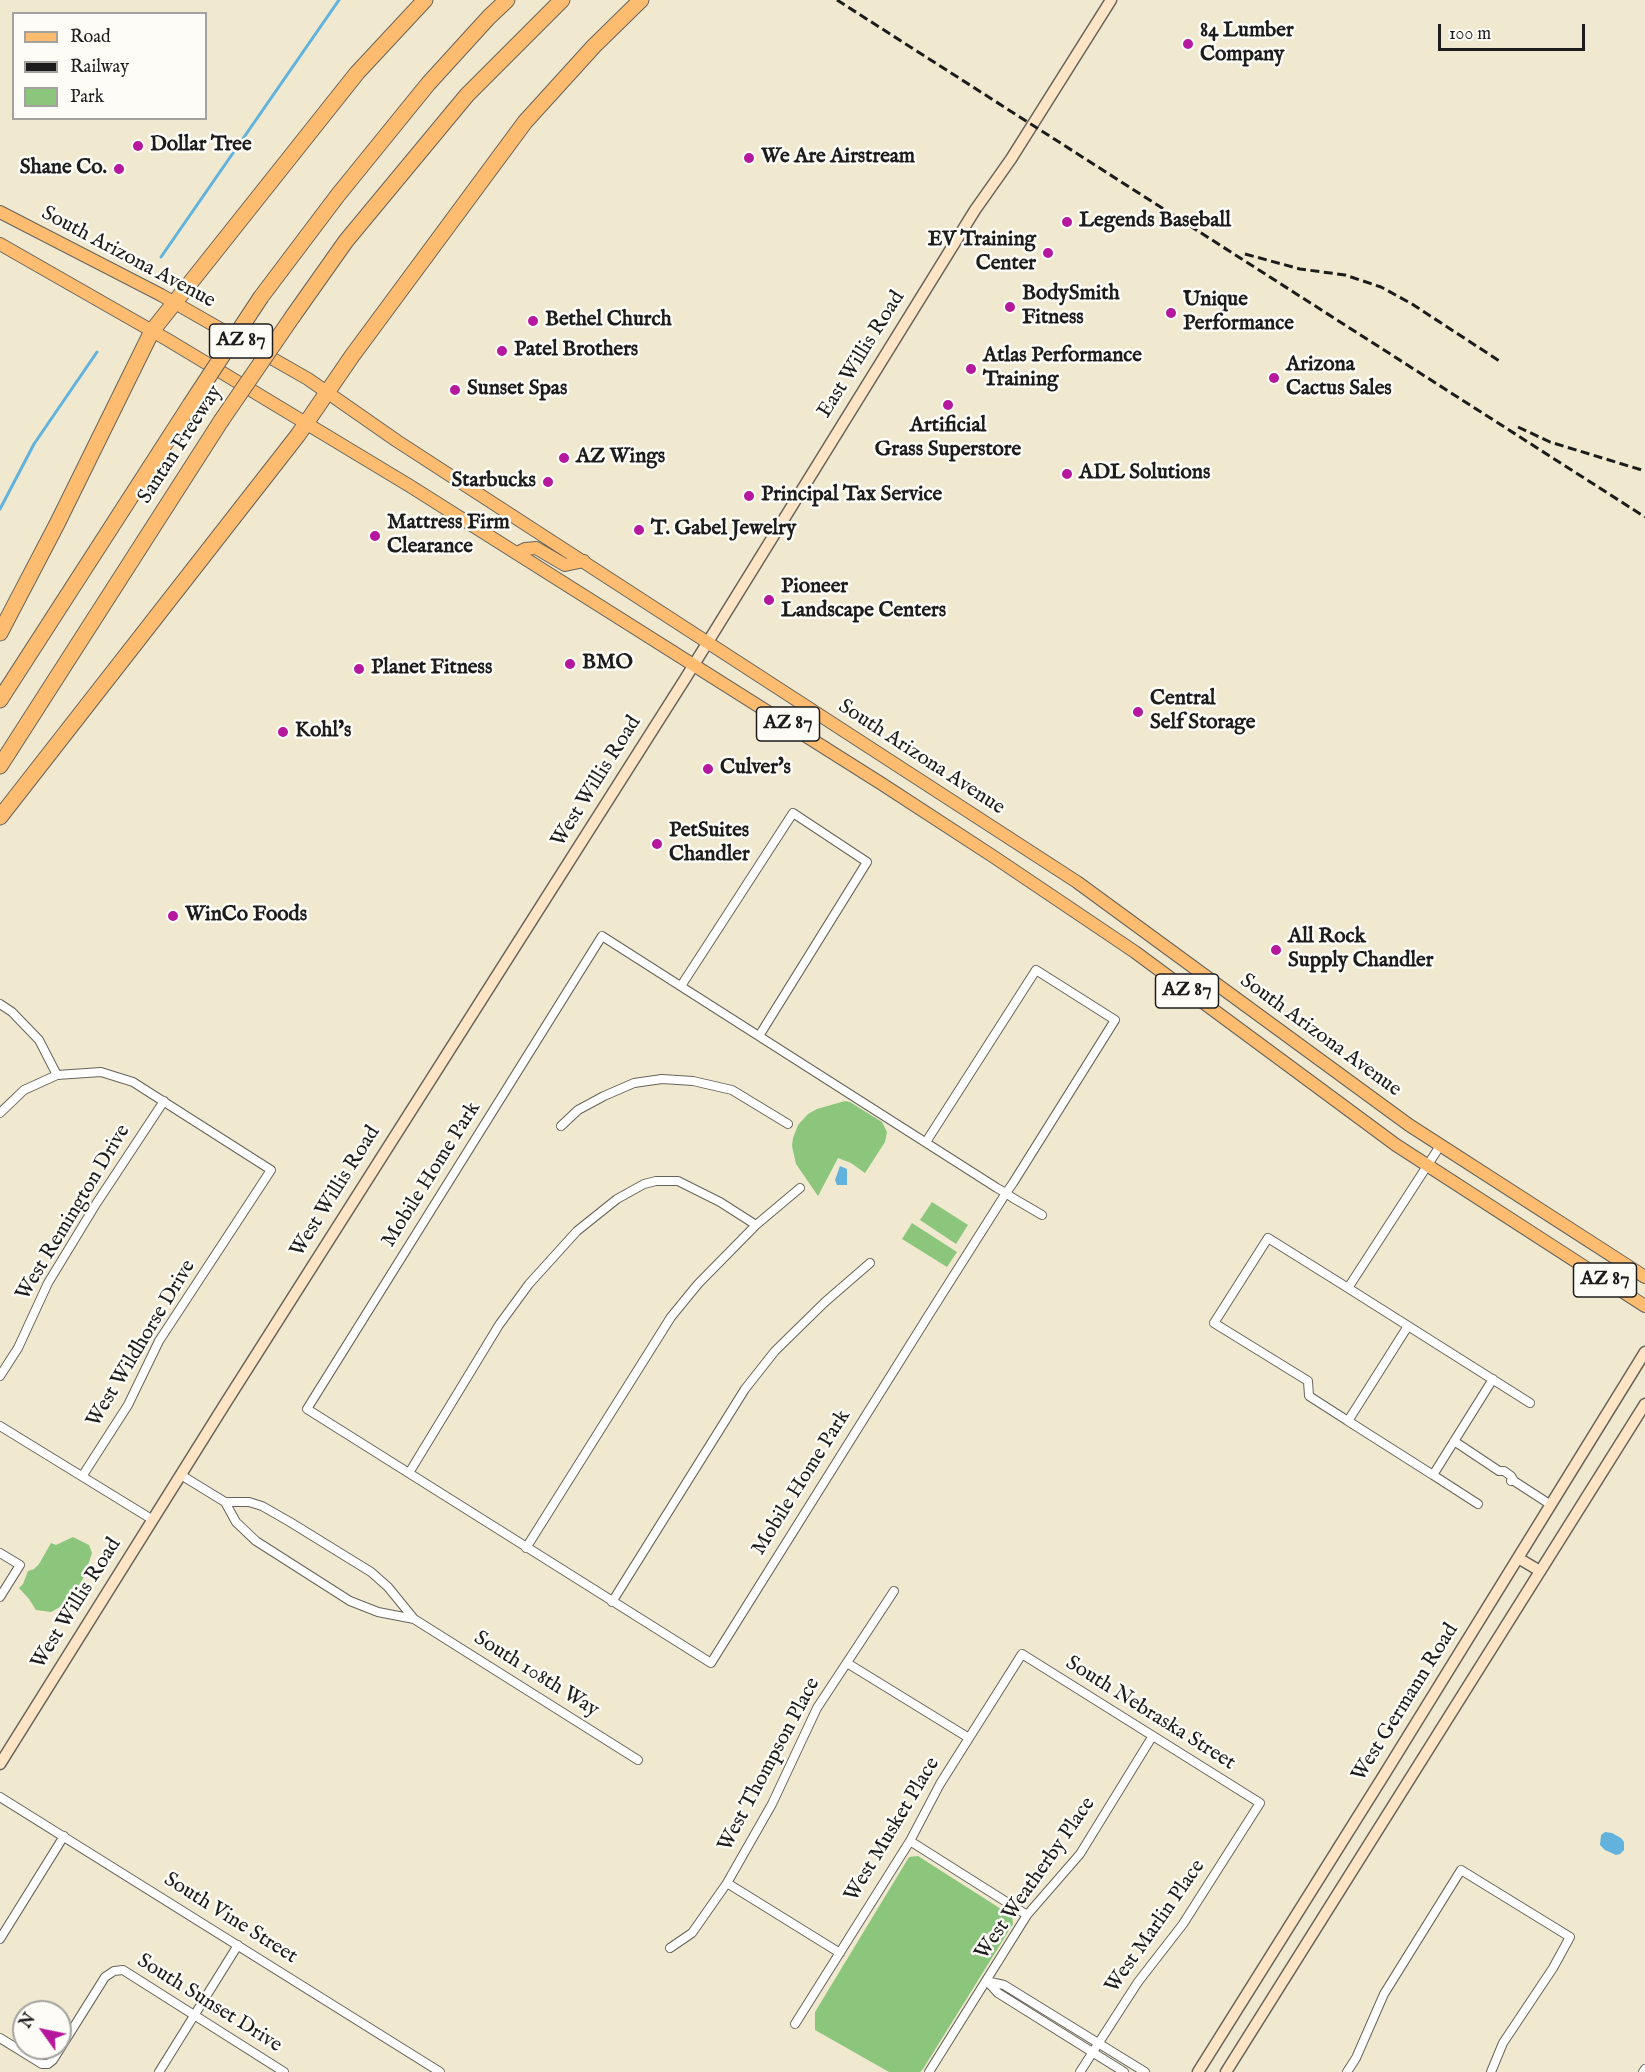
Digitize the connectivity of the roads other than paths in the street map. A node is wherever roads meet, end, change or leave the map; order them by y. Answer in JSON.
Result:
{"nodes":[{"id":1,"x":425,"y":0,"type":"edge"},
{"id":2,"x":507,"y":0,"type":"edge"},
{"id":3,"x":562,"y":0,"type":"edge"},
{"id":4,"x":641,"y":0,"type":"edge"},
{"id":5,"x":1111,"y":0,"type":"edge"},
{"id":6,"x":0,"y":212,"type":"edge"},
{"id":7,"x":0,"y":244,"type":"edge"},
{"id":8,"x":175,"y":302,"type":"junction"},
{"id":9,"x":152,"y":331,"type":"junction"},
{"id":10,"x":327,"y":393,"type":"junction"},
{"id":11,"x":306,"y":423,"type":"junction"},
{"id":12,"x":517,"y":553,"type":"junction"},
{"id":13,"x":584,"y":561,"type":"junction"},
{"id":14,"x":0,"y":633,"type":"edge"},
{"id":15,"x":708,"y":643,"type":"junction"},
{"id":16,"x":694,"y":664,"type":"junction"},
{"id":17,"x":0,"y":700,"type":"edge"},
{"id":18,"x":0,"y":766,"type":"edge"},
{"id":19,"x":0,"y":817,"type":"edge"},
{"id":20,"x":681,"y":986,"type":"junction"},
{"id":21,"x":0,"y":1004,"type":"edge"},
{"id":22,"x":759,"y":1036,"type":"junction"},
{"id":23,"x":57,"y":1075,"type":"junction"},
{"id":24,"x":164,"y":1101,"type":"junction"},
{"id":25,"x":0,"y":1113,"type":"edge"},
{"id":26,"x":788,"y":1124,"type":"dead end"},
{"id":27,"x":561,"y":1126,"type":"dead end"},
{"id":28,"x":926,"y":1142,"type":"junction"},
{"id":29,"x":1440,"y":1146,"type":"junction"},
{"id":30,"x":1428,"y":1166,"type":"junction"},
{"id":31,"x":800,"y":1188,"type":"dead end"},
{"id":32,"x":1006,"y":1193,"type":"junction"},
{"id":33,"x":1042,"y":1215,"type":"dead end"},
{"id":34,"x":756,"y":1225,"type":"junction"},
{"id":35,"x":870,"y":1263,"type":"dead end"},
{"id":36,"x":1645,"y":1277,"type":"edge"},
{"id":37,"x":1348,"y":1288,"type":"junction"},
{"id":38,"x":1645,"y":1306,"type":"edge"},
{"id":39,"x":1408,"y":1326,"type":"junction"},
{"id":40,"x":1645,"y":1352,"type":"edge"},
{"id":41,"x":0,"y":1376,"type":"edge"},
{"id":42,"x":1493,"y":1380,"type":"junction"},
{"id":43,"x":1530,"y":1403,"type":"dead end"},
{"id":44,"x":1645,"y":1404,"type":"edge"},
{"id":45,"x":1348,"y":1421,"type":"junction"},
{"id":46,"x":0,"y":1426,"type":"edge"},
{"id":47,"x":1454,"y":1441,"type":"junction"},
{"id":48,"x":409,"y":1473,"type":"junction"},
{"id":49,"x":83,"y":1475,"type":"junction"},
{"id":50,"x":181,"y":1475,"type":"junction"},
{"id":51,"x":1432,"y":1475,"type":"junction"},
{"id":52,"x":225,"y":1502,"type":"junction"},
{"id":53,"x":1478,"y":1504,"type":"dead end"},
{"id":54,"x":1551,"y":1504,"type":"junction"},
{"id":55,"x":153,"y":1520,"type":"junction"},
{"id":56,"x":526,"y":1548,"type":"junction"},
{"id":57,"x":0,"y":1553,"type":"edge"},
{"id":58,"x":1518,"y":1558,"type":"junction"},
{"id":59,"x":1540,"y":1571,"type":"junction"},
{"id":60,"x":894,"y":1591,"type":"dead end"},
{"id":61,"x":0,"y":1597,"type":"edge"},
{"id":62,"x":612,"y":1602,"type":"junction"},
{"id":63,"x":414,"y":1620,"type":"junction"},
{"id":64,"x":1022,"y":1654,"type":"joint"},
{"id":65,"x":848,"y":1663,"type":"junction"},
{"id":66,"x":1152,"y":1737,"type":"junction"},
{"id":67,"x":969,"y":1738,"type":"junction"},
{"id":68,"x":638,"y":1760,"type":"dead end"},
{"id":69,"x":0,"y":1764,"type":"edge"},
{"id":70,"x":0,"y":1797,"type":"edge"},
{"id":71,"x":1260,"y":1803,"type":"joint"},
{"id":72,"x":64,"y":1836,"type":"junction"},
{"id":73,"x":910,"y":1841,"type":"junction"},
{"id":74,"x":727,"y":1883,"type":"junction"},
{"id":75,"x":1027,"y":1915,"type":"junction"},
{"id":76,"x":0,"y":1939,"type":"edge"},
{"id":77,"x":238,"y":1946,"type":"junction"},
{"id":78,"x":670,"y":1948,"type":"dead end"},
{"id":79,"x":840,"y":1953,"type":"junction"},
{"id":80,"x":986,"y":1981,"type":"junction"},
{"id":81,"x":195,"y":2015,"type":"junction"},
{"id":82,"x":795,"y":2024,"type":"dead end"},
{"id":83,"x":0,"y":2038,"type":"edge"},
{"id":84,"x":1098,"y":2044,"type":"junction"},
{"id":85,"x":1092,"y":2052,"type":"junction"},
{"id":86,"x":268,"y":2068,"type":"edge"},
{"id":87,"x":159,"y":2072,"type":"edge"},
{"id":88,"x":284,"y":2072,"type":"edge"},
{"id":89,"x":440,"y":2072,"type":"edge"},
{"id":90,"x":929,"y":2072,"type":"edge"},
{"id":91,"x":1080,"y":2072,"type":"edge"},
{"id":92,"x":1124,"y":2072,"type":"edge"},
{"id":93,"x":1145,"y":2072,"type":"edge"},
{"id":94,"x":1198,"y":2072,"type":"edge"},
{"id":95,"x":1226,"y":2072,"type":"edge"},
{"id":96,"x":1347,"y":2072,"type":"edge"},
{"id":97,"x":1491,"y":2072,"type":"edge"}],
"edges":[{"from":1,"to":8,"type":"highway"},
{"from":2,"to":17,"type":"highway","name":"Santan Freeway","bridge":true},
{"from":3,"to":18,"type":"highway","name":"Santan Freeway","bridge":true},
{"from":4,"to":10,"type":"highway"},
{"from":5,"to":15,"type":"street","name":"East Willis Road"},
{"from":6,"to":8,"type":"main road","name":"South Arizona Avenue","number":"AZ 87"},
{"from":7,"to":9,"type":"main road","name":"South Arizona Avenue","number":"AZ 87"},
{"from":8,"to":9,"type":"highway"},
{"from":8,"to":10,"type":"main road","name":"South Arizona Avenue","number":"AZ 87"},
{"from":9,"to":11,"type":"main road","name":"South Arizona Avenue","number":"AZ 87"},
{"from":9,"to":14,"type":"highway"},
{"from":10,"to":11,"type":"highway"},
{"from":10,"to":13,"type":"main road","name":"South Arizona Avenue","number":"AZ 87"},
{"from":11,"to":12,"type":"main road","name":"South Arizona Avenue","number":"AZ 87"},
{"from":11,"to":19,"type":"highway"},
{"from":12,"to":13,"type":"main road"},
{"from":12,"to":16,"type":"main road","name":"South Arizona Avenue","number":"AZ 87"},
{"from":13,"to":15,"type":"main road","name":"South Arizona Avenue","number":"AZ 87"},
{"from":15,"to":16,"type":"street","name":"West Willis Road"},
{"from":15,"to":29,"type":"main road","name":"South Arizona Avenue","number":"AZ 87"},
{"from":16,"to":30,"type":"main road","name":"South Arizona Avenue","number":"AZ 87"},
{"from":16,"to":50,"type":"street","name":"West Willis Road"},
{"from":20,"to":22,"type":"street","name":"Mobile Home Park"},
{"from":20,"to":22,"type":"street"},
{"from":20,"to":48,"type":"street","name":"Mobile Home Park"},
{"from":21,"to":23,"type":"street"},
{"from":22,"to":28,"type":"street","name":"Mobile Home Park"},
{"from":23,"to":24,"type":"street"},
{"from":23,"to":25,"type":"street"},
{"from":24,"to":41,"type":"street","name":"West Remington Drive"},
{"from":24,"to":49,"type":"street","name":"West Wildhorse Drive"},
{"from":26,"to":27,"type":"street"},
{"from":28,"to":32,"type":"street","name":"Mobile Home Park"},
{"from":28,"to":32,"type":"street","name":"Mobile Home Park"},
{"from":29,"to":30,"type":"street"},
{"from":29,"to":36,"type":"main road","name":"South Arizona Avenue","number":"AZ 87"},
{"from":30,"to":37,"type":"street"},
{"from":30,"to":38,"type":"main road","name":"South Arizona Avenue","number":"AZ 87"},
{"from":31,"to":34,"type":"street"},
{"from":32,"to":33,"type":"street","name":"Mobile Home Park"},
{"from":32,"to":62,"type":"street","name":"Mobile Home Park"},
{"from":34,"to":48,"type":"street"},
{"from":34,"to":56,"type":"street"},
{"from":35,"to":62,"type":"street"},
{"from":37,"to":39,"type":"street"},
{"from":37,"to":45,"type":"street"},
{"from":39,"to":42,"type":"street"},
{"from":39,"to":45,"type":"street"},
{"from":40,"to":54,"type":"street","name":"West Germann Road"},
{"from":42,"to":43,"type":"street"},
{"from":42,"to":47,"type":"street"},
{"from":44,"to":59,"type":"street","name":"West Germann Road"},
{"from":45,"to":51,"type":"street"},
{"from":46,"to":49,"type":"street"},
{"from":47,"to":51,"type":"street"},
{"from":47,"to":54,"type":"street"},
{"from":48,"to":56,"type":"street","name":"Mobile Home Park"},
{"from":49,"to":55,"type":"street"},
{"from":50,"to":52,"type":"street","name":"South 108th Way"},
{"from":50,"to":55,"type":"street","name":"West Willis Road"},
{"from":51,"to":53,"type":"street"},
{"from":52,"to":63,"type":"street","name":"South 108th Way"},
{"from":52,"to":63,"type":"street","name":"South 108th Way"},
{"from":54,"to":58,"type":"street","name":"West Germann Road"},
{"from":55,"to":69,"type":"street","name":"West Willis Road"},
{"from":56,"to":62,"type":"street","name":"Mobile Home Park"},
{"from":57,"to":61,"type":"street"},
{"from":58,"to":59,"type":"street"},
{"from":58,"to":94,"type":"street","name":"West Germann Road"},
{"from":59,"to":95,"type":"street","name":"West Germann Road"},
{"from":60,"to":65,"type":"street","name":"West Thompson Place"},
{"from":63,"to":68,"type":"street","name":"South 108th Way"},
{"from":64,"to":66,"type":"street","name":"South Nebraska Street"},
{"from":64,"to":67,"type":"street","name":"West Musket Place"},
{"from":65,"to":67,"type":"street"},
{"from":65,"to":74,"type":"street","name":"West Thompson Place"},
{"from":66,"to":71,"type":"street","name":"South Nebraska Street"},
{"from":66,"to":75,"type":"street","name":"West Weatherby Place"},
{"from":67,"to":73,"type":"street","name":"West Musket Place"},
{"from":70,"to":72,"type":"street","name":"South Vine Street"},
{"from":71,"to":84,"type":"street","name":"West Marlin Place"},
{"from":72,"to":76,"type":"street"},
{"from":72,"to":77,"type":"street","name":"South Vine Street"},
{"from":73,"to":75,"type":"street"},
{"from":73,"to":79,"type":"street","name":"West Musket Place"},
{"from":74,"to":78,"type":"street","name":"West Thompson Place"},
{"from":74,"to":79,"type":"street"},
{"from":75,"to":80,"type":"street","name":"West Weatherby Place"},
{"from":77,"to":81,"type":"street"},
{"from":77,"to":89,"type":"street","name":"South Vine Street"},
{"from":79,"to":82,"type":"street","name":"West Musket Place"},
{"from":80,"to":84,"type":"street"},
{"from":80,"to":85,"type":"street"},
{"from":80,"to":90,"type":"street","name":"West Weatherby Place"},
{"from":81,"to":83,"type":"street","name":"South Sunset Drive"},
{"from":81,"to":86,"type":"street","name":"South Sunset Drive"},
{"from":81,"to":87,"type":"street"},
{"from":84,"to":85,"type":"street","name":"West Marlin Place"},
{"from":84,"to":93,"type":"street"},
{"from":85,"to":91,"type":"street","name":"West Marlin Place"},
{"from":85,"to":92,"type":"street"},
{"from":86,"to":88,"type":"street","name":"South Sunset Drive"},
{"from":96,"to":97,"type":"street"}]}
